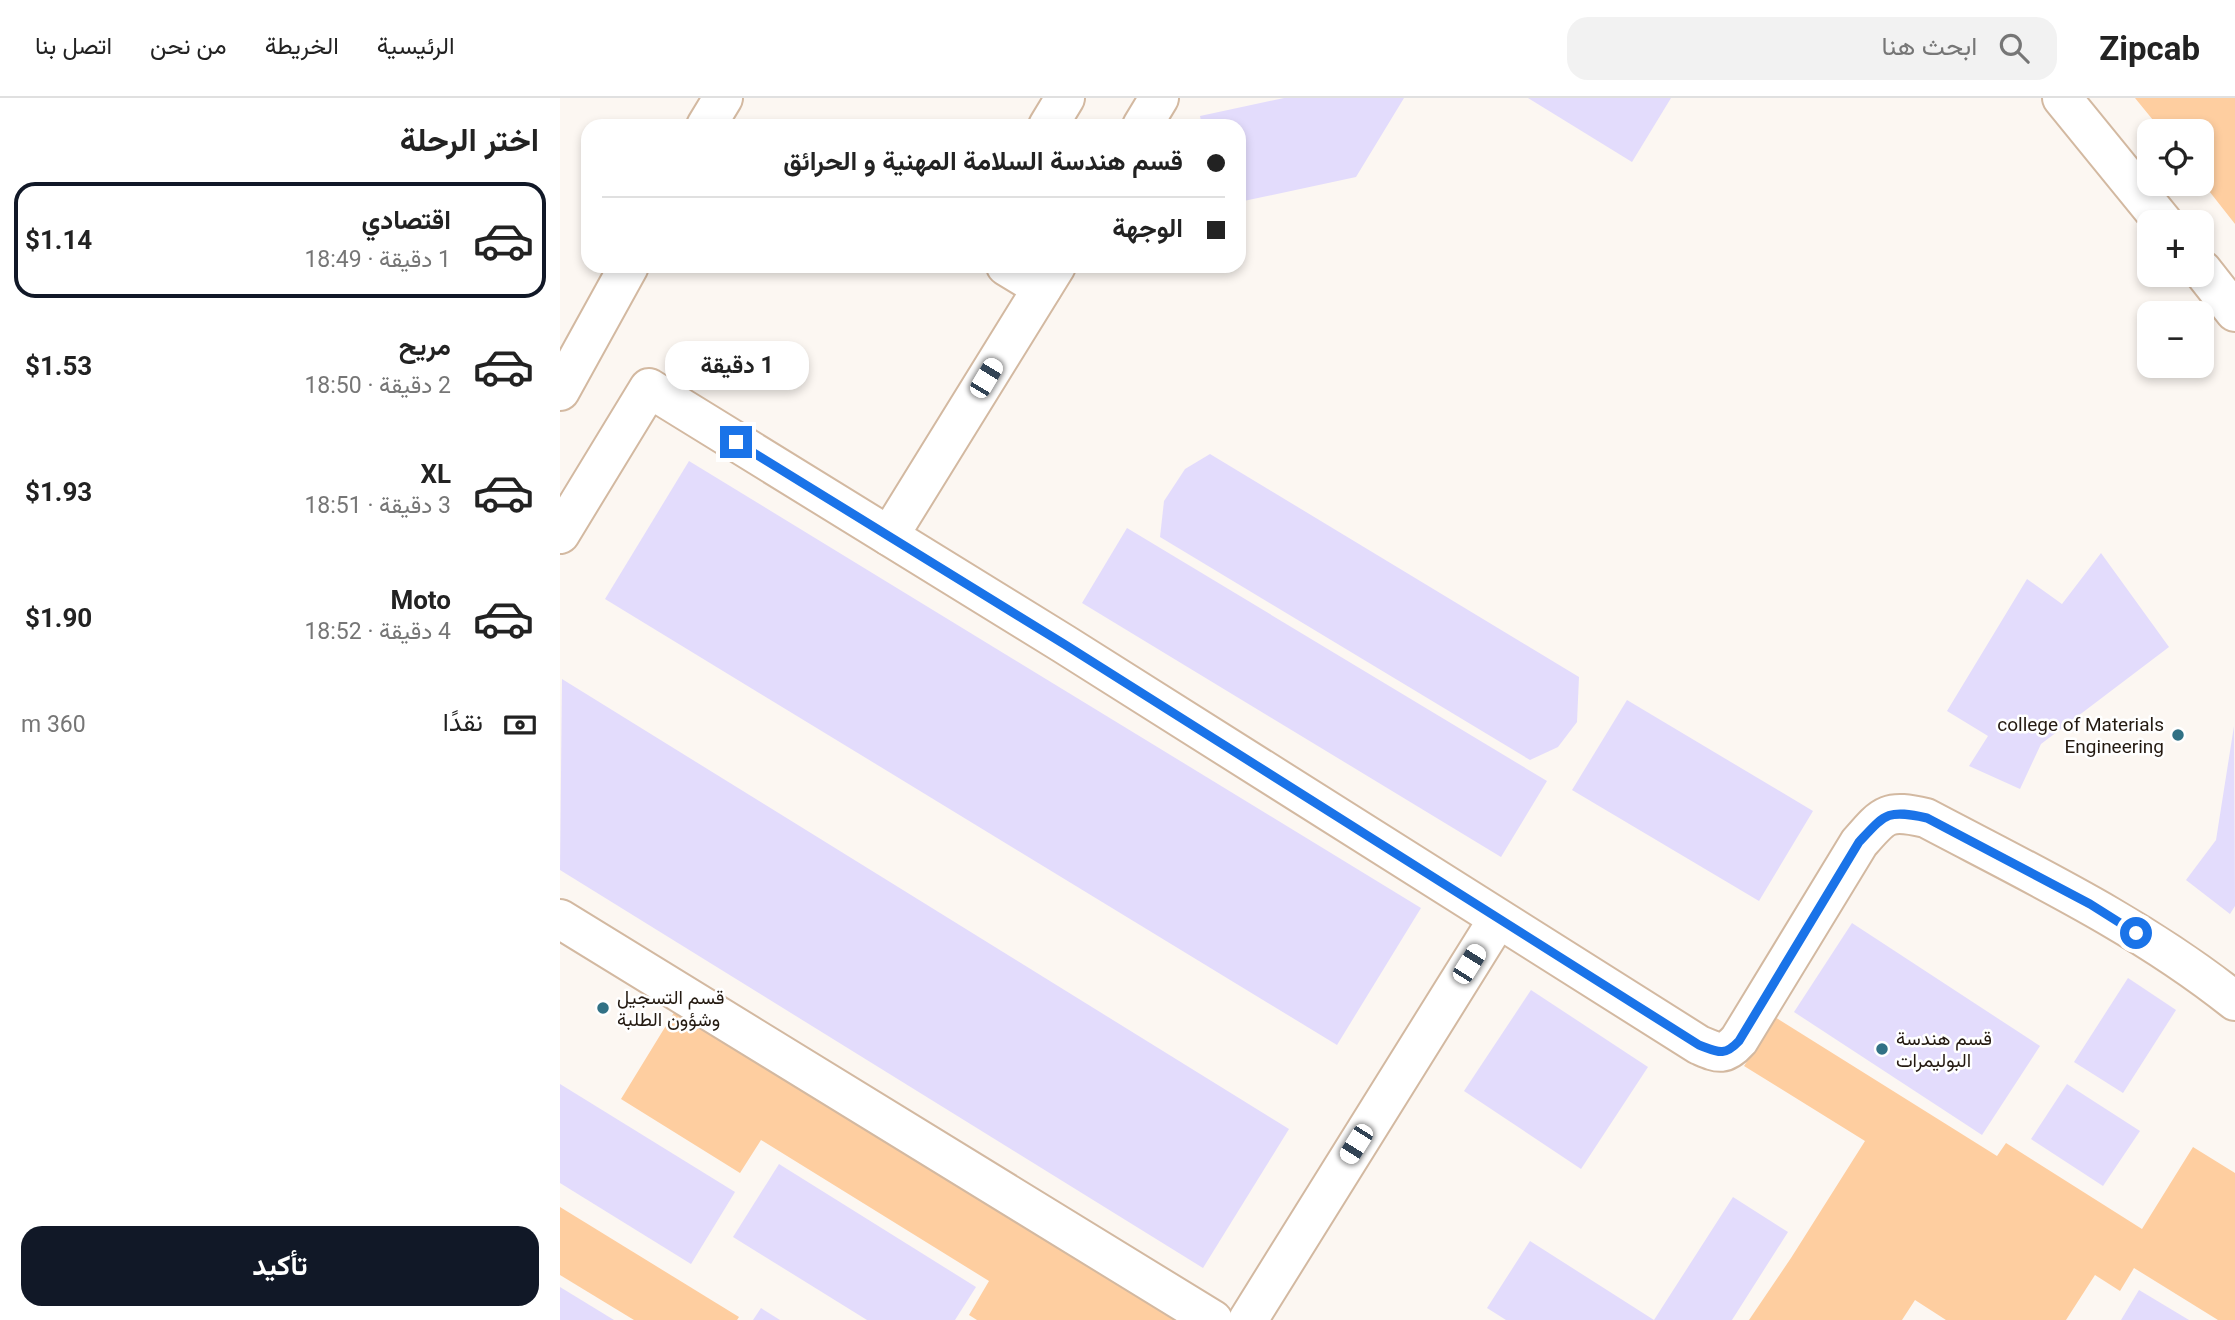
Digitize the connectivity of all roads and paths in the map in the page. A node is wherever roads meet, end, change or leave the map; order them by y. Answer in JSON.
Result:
{"nodes":[{"id":1,"x":1065,"y":98,"type":"edge"},
{"id":2,"x":1159,"y":98,"type":"edge"},
{"id":3,"x":2062,"y":98,"type":"edge"},
{"id":4,"x":1052,"y":119,"type":"edge"},
{"id":5,"x":1146,"y":119,"type":"edge"},
{"id":6,"x":2153,"y":210,"type":"edge"},
{"id":7,"x":625,"y":273,"type":"edge"},
{"id":8,"x":1049,"y":277,"type":"edge"},
{"id":9,"x":2214,"y":285,"type":"edge"},
{"id":10,"x":2235,"y":312,"type":"edge"},
{"id":11,"x":560,"y":391,"type":"edge"},
{"id":12,"x":560,"y":534,"type":"edge"},
{"id":13,"x":889,"y":536,"type":"junction"},
{"id":14,"x":560,"y":919,"type":"edge"},
{"id":15,"x":1498,"y":919,"type":"junction"},
{"id":16,"x":2235,"y":1001,"type":"edge"},
{"id":17,"x":1213,"y":1320,"type":"edge"},
{"id":18,"x":1248,"y":1320,"type":"edge"}],
"edges":[{"from":1,"to":4,"type":"lane"},
{"from":2,"to":5,"type":"lane"},
{"from":3,"to":6,"type":"lane"},
{"from":7,"to":11,"type":"lane"},
{"from":8,"to":13,"type":"lane"},
{"from":9,"to":10,"type":"lane"},
{"from":12,"to":13,"type":"lane"},
{"from":13,"to":15,"type":"lane"},
{"from":14,"to":17,"type":"lane"},
{"from":15,"to":16,"type":"lane"},
{"from":15,"to":18,"type":"lane"}]}
